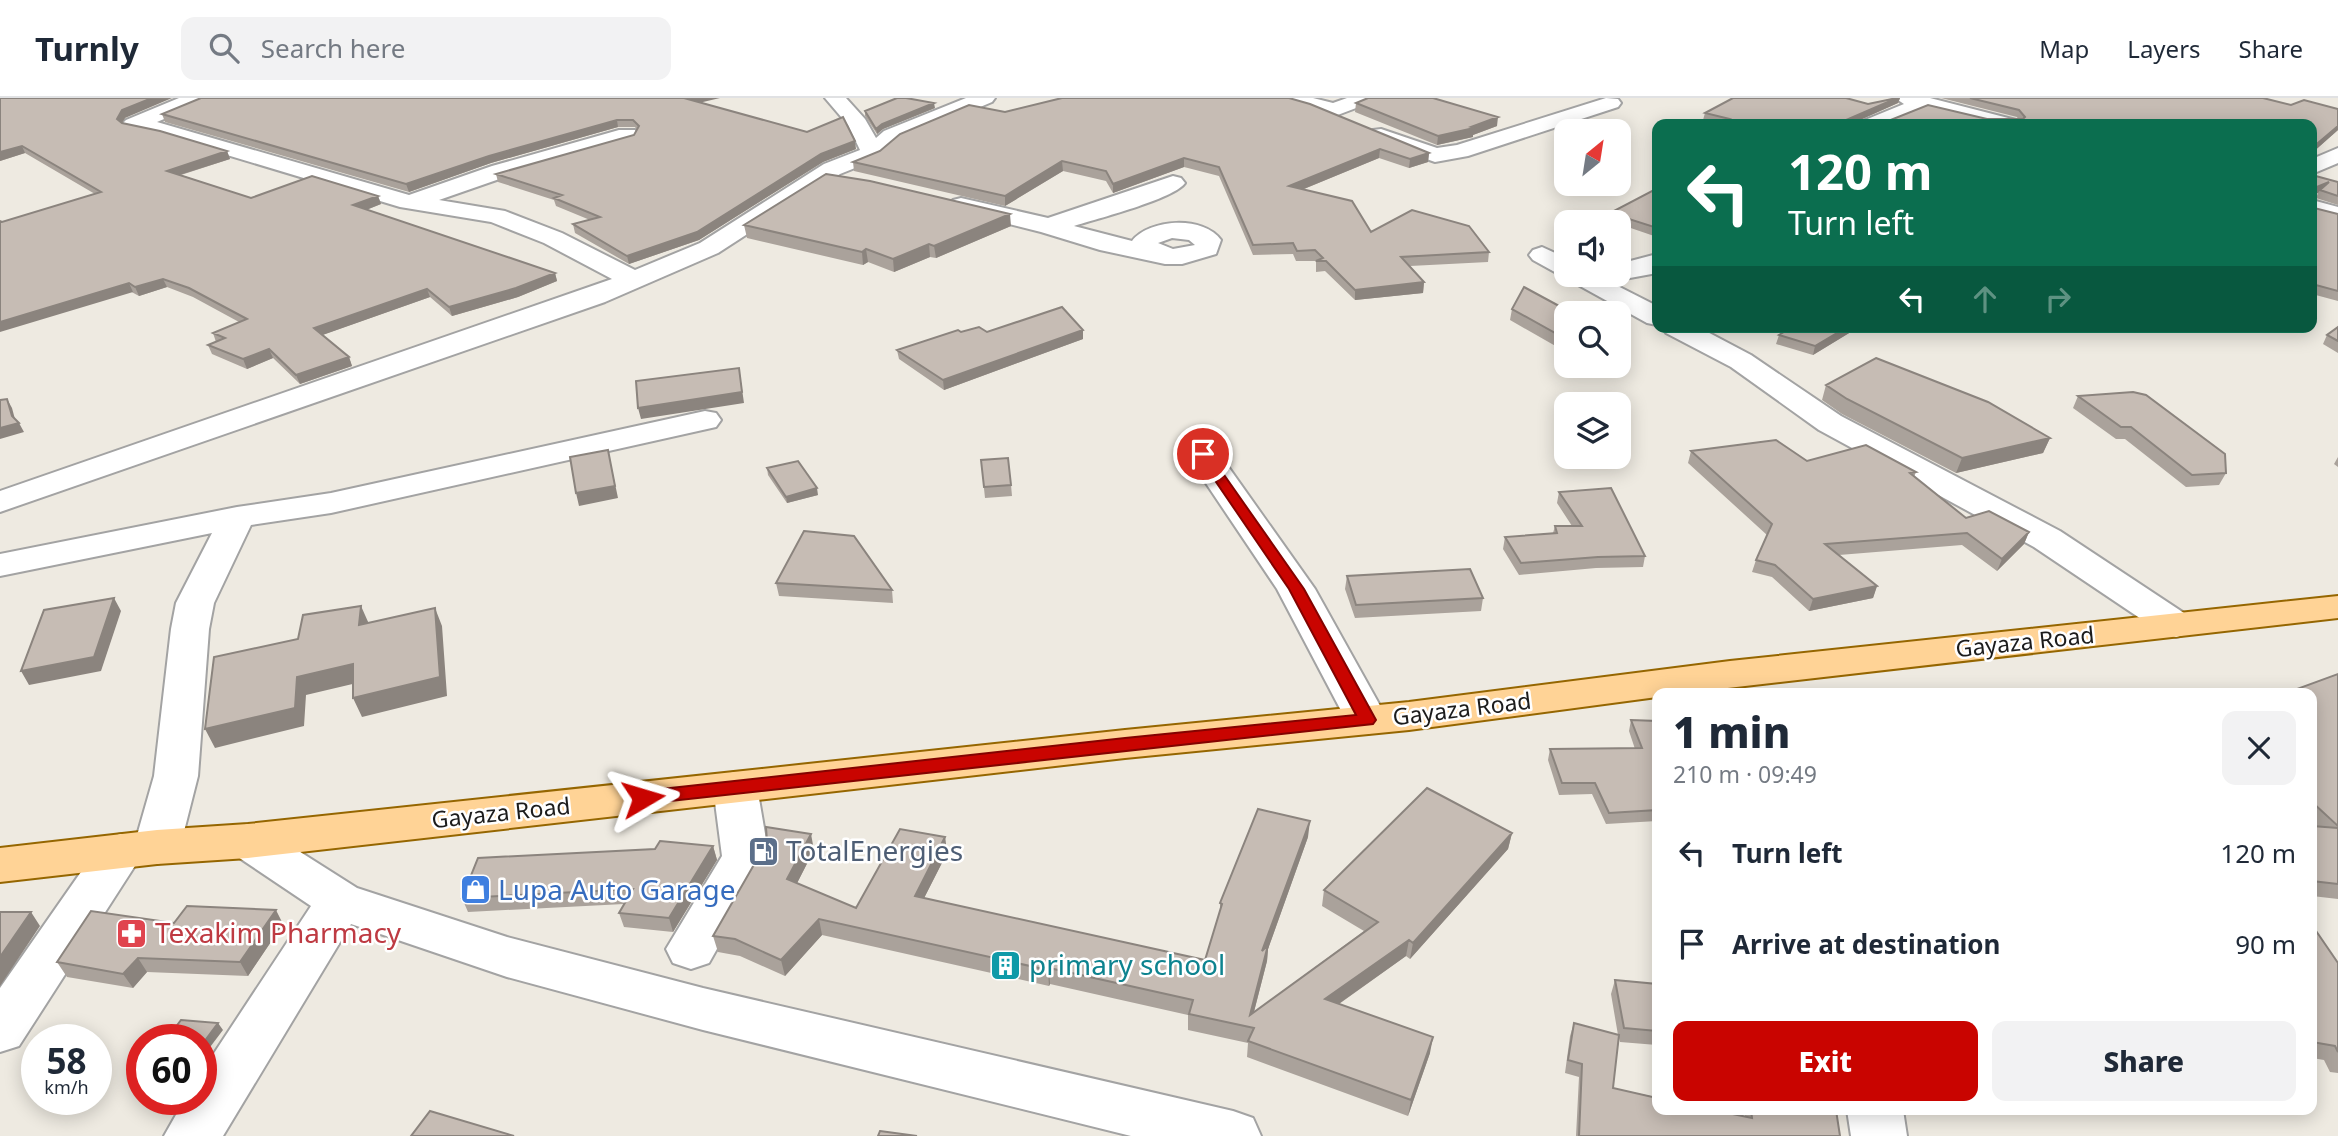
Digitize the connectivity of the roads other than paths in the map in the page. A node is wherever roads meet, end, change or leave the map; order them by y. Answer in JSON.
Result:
{"nodes":[{"id":1,"x":197,"y":98,"type":"edge"},
{"id":2,"x":835,"y":98,"type":"edge"},
{"id":3,"x":985,"y":98,"type":"edge"},
{"id":4,"x":1289,"y":98,"type":"edge"},
{"id":5,"x":1365,"y":98,"type":"edge"},
{"id":6,"x":1914,"y":100,"type":"edge"},
{"id":7,"x":1611,"y":103,"type":"dead end"},
{"id":8,"x":1318,"y":107,"type":"junction"},
{"id":9,"x":1881,"y":119,"type":"edge"},
{"id":10,"x":1989,"y":119,"type":"edge"},
{"id":11,"x":627,"y":135,"type":"edge"},
{"id":12,"x":873,"y":153,"type":"junction"},
{"id":13,"x":2338,"y":155,"type":"edge"},
{"id":14,"x":2317,"y":165,"type":"edge"},
{"id":15,"x":822,"y":176,"type":"junction"},
{"id":16,"x":859,"y":181,"type":"edge"},
{"id":17,"x":1173,"y":183,"type":"dead end"},
{"id":18,"x":934,"y":199,"type":"edge"},
{"id":19,"x":408,"y":202,"type":"junction"},
{"id":20,"x":2317,"y":208,"type":"edge"},
{"id":21,"x":2338,"y":214,"type":"edge"},
{"id":22,"x":1049,"y":226,"type":"junction"},
{"id":23,"x":1151,"y":243,"type":"dead end"},
{"id":24,"x":1542,"y":255,"type":"dead end"},
{"id":25,"x":1554,"y":261,"type":"edge"},
{"id":26,"x":1652,"y":265,"type":"edge"},
{"id":27,"x":1631,"y":270,"type":"edge"},
{"id":28,"x":634,"y":281,"type":"junction"},
{"id":29,"x":1604,"y":287,"type":"edge"},
{"id":30,"x":1652,"y":314,"type":"edge"},
{"id":31,"x":1687,"y":333,"type":"edge"},
{"id":32,"x":705,"y":420,"type":"dead end"},
{"id":33,"x":1203,"y":454,"type":"dead end"},
{"id":34,"x":0,"y":502,"type":"edge"},
{"id":35,"x":237,"y":517,"type":"junction"},
{"id":36,"x":0,"y":565,"type":"edge"},
{"id":37,"x":2338,"y":607,"type":"edge"},
{"id":38,"x":2176,"y":625,"type":"junction"},
{"id":39,"x":1367,"y":720,"type":"junction"},
{"id":40,"x":735,"y":787,"type":"junction"},
{"id":41,"x":248,"y":841,"type":"junction"},
{"id":42,"x":139,"y":849,"type":"junction"},
{"id":43,"x":0,"y":865,"type":"edge"},
{"id":44,"x":341,"y":901,"type":"junction"},
{"id":45,"x":691,"y":949,"type":"dead end"},
{"id":46,"x":0,"y":1030,"type":"edge"},
{"id":47,"x":1876,"y":1115,"type":"edge"},
{"id":48,"x":192,"y":1136,"type":"edge"},
{"id":49,"x":1233,"y":1136,"type":"edge"},
{"id":50,"x":1879,"y":1136,"type":"edge"}],
"edges":[{"from":1,"to":19,"type":"street"},
{"from":2,"to":12,"type":"street"},
{"from":3,"to":12,"type":"street"},
{"from":4,"to":8,"type":"street"},
{"from":5,"to":8,"type":"street"},
{"from":6,"to":9,"type":"street"},
{"from":6,"to":10,"type":"street"},
{"from":7,"to":8,"type":"street"},
{"from":11,"to":19,"type":"street"},
{"from":12,"to":15,"type":"street"},
{"from":13,"to":14,"type":"street"},
{"from":15,"to":16,"type":"street"},
{"from":15,"to":28,"type":"street"},
{"from":17,"to":22,"type":"street"},
{"from":18,"to":22,"type":"street"},
{"from":19,"to":28,"type":"street"},
{"from":20,"to":21,"type":"street"},
{"from":22,"to":23,"type":"street"},
{"from":24,"to":25,"type":"street"},
{"from":26,"to":27,"type":"street"},
{"from":28,"to":34,"type":"street"},
{"from":29,"to":30,"type":"street"},
{"from":31,"to":38,"type":"street"},
{"from":32,"to":35,"type":"street"},
{"from":33,"to":39,"type":"street"},
{"from":35,"to":36,"type":"street"},
{"from":35,"to":42,"type":"street"},
{"from":37,"to":38,"type":"main road","name":"Gayaza Road"},
{"from":38,"to":39,"type":"main road","name":"Gayaza Road"},
{"from":39,"to":40,"type":"main road","name":"Gayaza Road"},
{"from":40,"to":41,"type":"main road","name":"Gayaza Road"},
{"from":40,"to":45,"type":"street"},
{"from":41,"to":42,"type":"main road","name":"Gayaza Road"},
{"from":41,"to":44,"type":"street"},
{"from":42,"to":43,"type":"main road","name":"Gayaza Road"},
{"from":42,"to":46,"type":"street"},
{"from":44,"to":48,"type":"street"},
{"from":44,"to":49,"type":"street"},
{"from":47,"to":50,"type":"street"}]}
